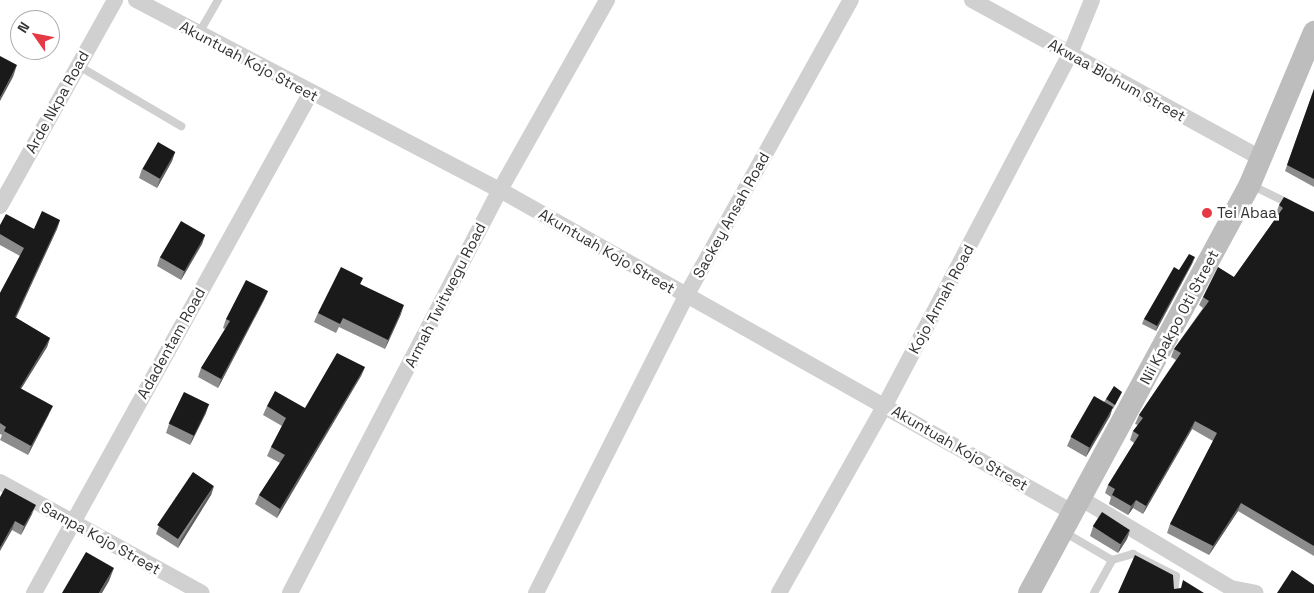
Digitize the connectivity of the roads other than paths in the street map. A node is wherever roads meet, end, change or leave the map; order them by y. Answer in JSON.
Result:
{"nodes":[{"id":1,"x":115,"y":0,"type":"edge"},
{"id":2,"x":136,"y":0,"type":"edge"},
{"id":3,"x":218,"y":0,"type":"edge"},
{"id":4,"x":607,"y":0,"type":"edge"},
{"id":5,"x":851,"y":0,"type":"edge"},
{"id":6,"x":972,"y":0,"type":"edge"},
{"id":7,"x":1092,"y":0,"type":"edge"},
{"id":8,"x":198,"y":34,"type":"junction"},
{"id":9,"x":1312,"y":45,"type":"edge"},
{"id":10,"x":1070,"y":54,"type":"junction"},
{"id":11,"x":77,"y":65,"type":"junction"},
{"id":12,"x":310,"y":94,"type":"junction"},
{"id":13,"x":181,"y":126,"type":"dead end"},
{"id":14,"x":1262,"y":159,"type":"junction"},
{"id":15,"x":1250,"y":184,"type":"junction"},
{"id":16,"x":500,"y":190,"type":"junction"},
{"id":17,"x":0,"y":206,"type":"edge"},
{"id":18,"x":1301,"y":209,"type":"edge"},
{"id":19,"x":686,"y":296,"type":"junction"},
{"id":20,"x":885,"y":405,"type":"junction"},
{"id":21,"x":0,"y":482,"type":"edge"},
{"id":22,"x":1071,"y":514,"type":"junction"},
{"id":23,"x":72,"y":522,"type":"junction"},
{"id":24,"x":1112,"y":560,"type":"junction"},
{"id":25,"x":34,"y":593,"type":"edge"},
{"id":26,"x":202,"y":593,"type":"edge"},
{"id":27,"x":290,"y":593,"type":"edge"},
{"id":28,"x":536,"y":593,"type":"edge"},
{"id":29,"x":779,"y":593,"type":"edge"},
{"id":30,"x":1029,"y":593,"type":"edge"},
{"id":31,"x":1094,"y":593,"type":"edge"},
{"id":32,"x":1174,"y":593,"type":"edge"},
{"id":33,"x":1256,"y":593,"type":"edge"}],
"edges":[{"from":1,"to":11,"type":"street","name":"Arde Nkpa Road"},
{"from":2,"to":8,"type":"street","name":"Akuntuah Kojo Street"},
{"from":3,"to":8,"type":"lane"},
{"from":4,"to":16,"type":"street","name":"Armah Twitwegu Road"},
{"from":5,"to":19,"type":"street","name":"Sackey Ansah Road"},
{"from":6,"to":10,"type":"street","name":"Akwaa Blohum Street"},
{"from":7,"to":10,"type":"street","name":"Kojo Armah Road"},
{"from":8,"to":12,"type":"street","name":"Akuntuah Kojo Street"},
{"from":9,"to":14,"type":"street","name":"Nii Kpakpo Oti Street"},
{"from":10,"to":14,"type":"street","name":"Akwaa Blohum Street"},
{"from":10,"to":20,"type":"street","name":"Kojo Armah Road"},
{"from":11,"to":13,"type":"lane"},
{"from":11,"to":17,"type":"street","name":"Arde Nkpa Road"},
{"from":12,"to":16,"type":"street","name":"Akuntuah Kojo Street"},
{"from":12,"to":23,"type":"street","name":"Adadentam Road"},
{"from":14,"to":15,"type":"street","name":"Nii Kpakpo Oti Street"},
{"from":15,"to":18,"type":"lane"},
{"from":15,"to":22,"type":"street","name":"Nii Kpakpo Oti Street"},
{"from":16,"to":19,"type":"street","name":"Akuntuah Kojo Street"},
{"from":16,"to":27,"type":"street","name":"Armah Twitwegu Road"},
{"from":19,"to":20,"type":"street","name":"Akuntuah Kojo Street"},
{"from":19,"to":28,"type":"street","name":"Sackey Ansah Road"},
{"from":20,"to":22,"type":"street","name":"Akuntuah Kojo Street"},
{"from":20,"to":29,"type":"street","name":"Kojo Armah Road"},
{"from":21,"to":23,"type":"street","name":"Sampa Kojo Street"},
{"from":22,"to":24,"type":"lane"},
{"from":22,"to":30,"type":"street","name":"Nii Kpakpo Oti Street"},
{"from":22,"to":33,"type":"street","name":"Akuntuah Kojo Street"},
{"from":23,"to":25,"type":"street","name":"Adadentam Road"},
{"from":23,"to":26,"type":"street","name":"Sampa Kojo Street"},
{"from":24,"to":31,"type":"lane"},
{"from":24,"to":32,"type":"lane"}]}
